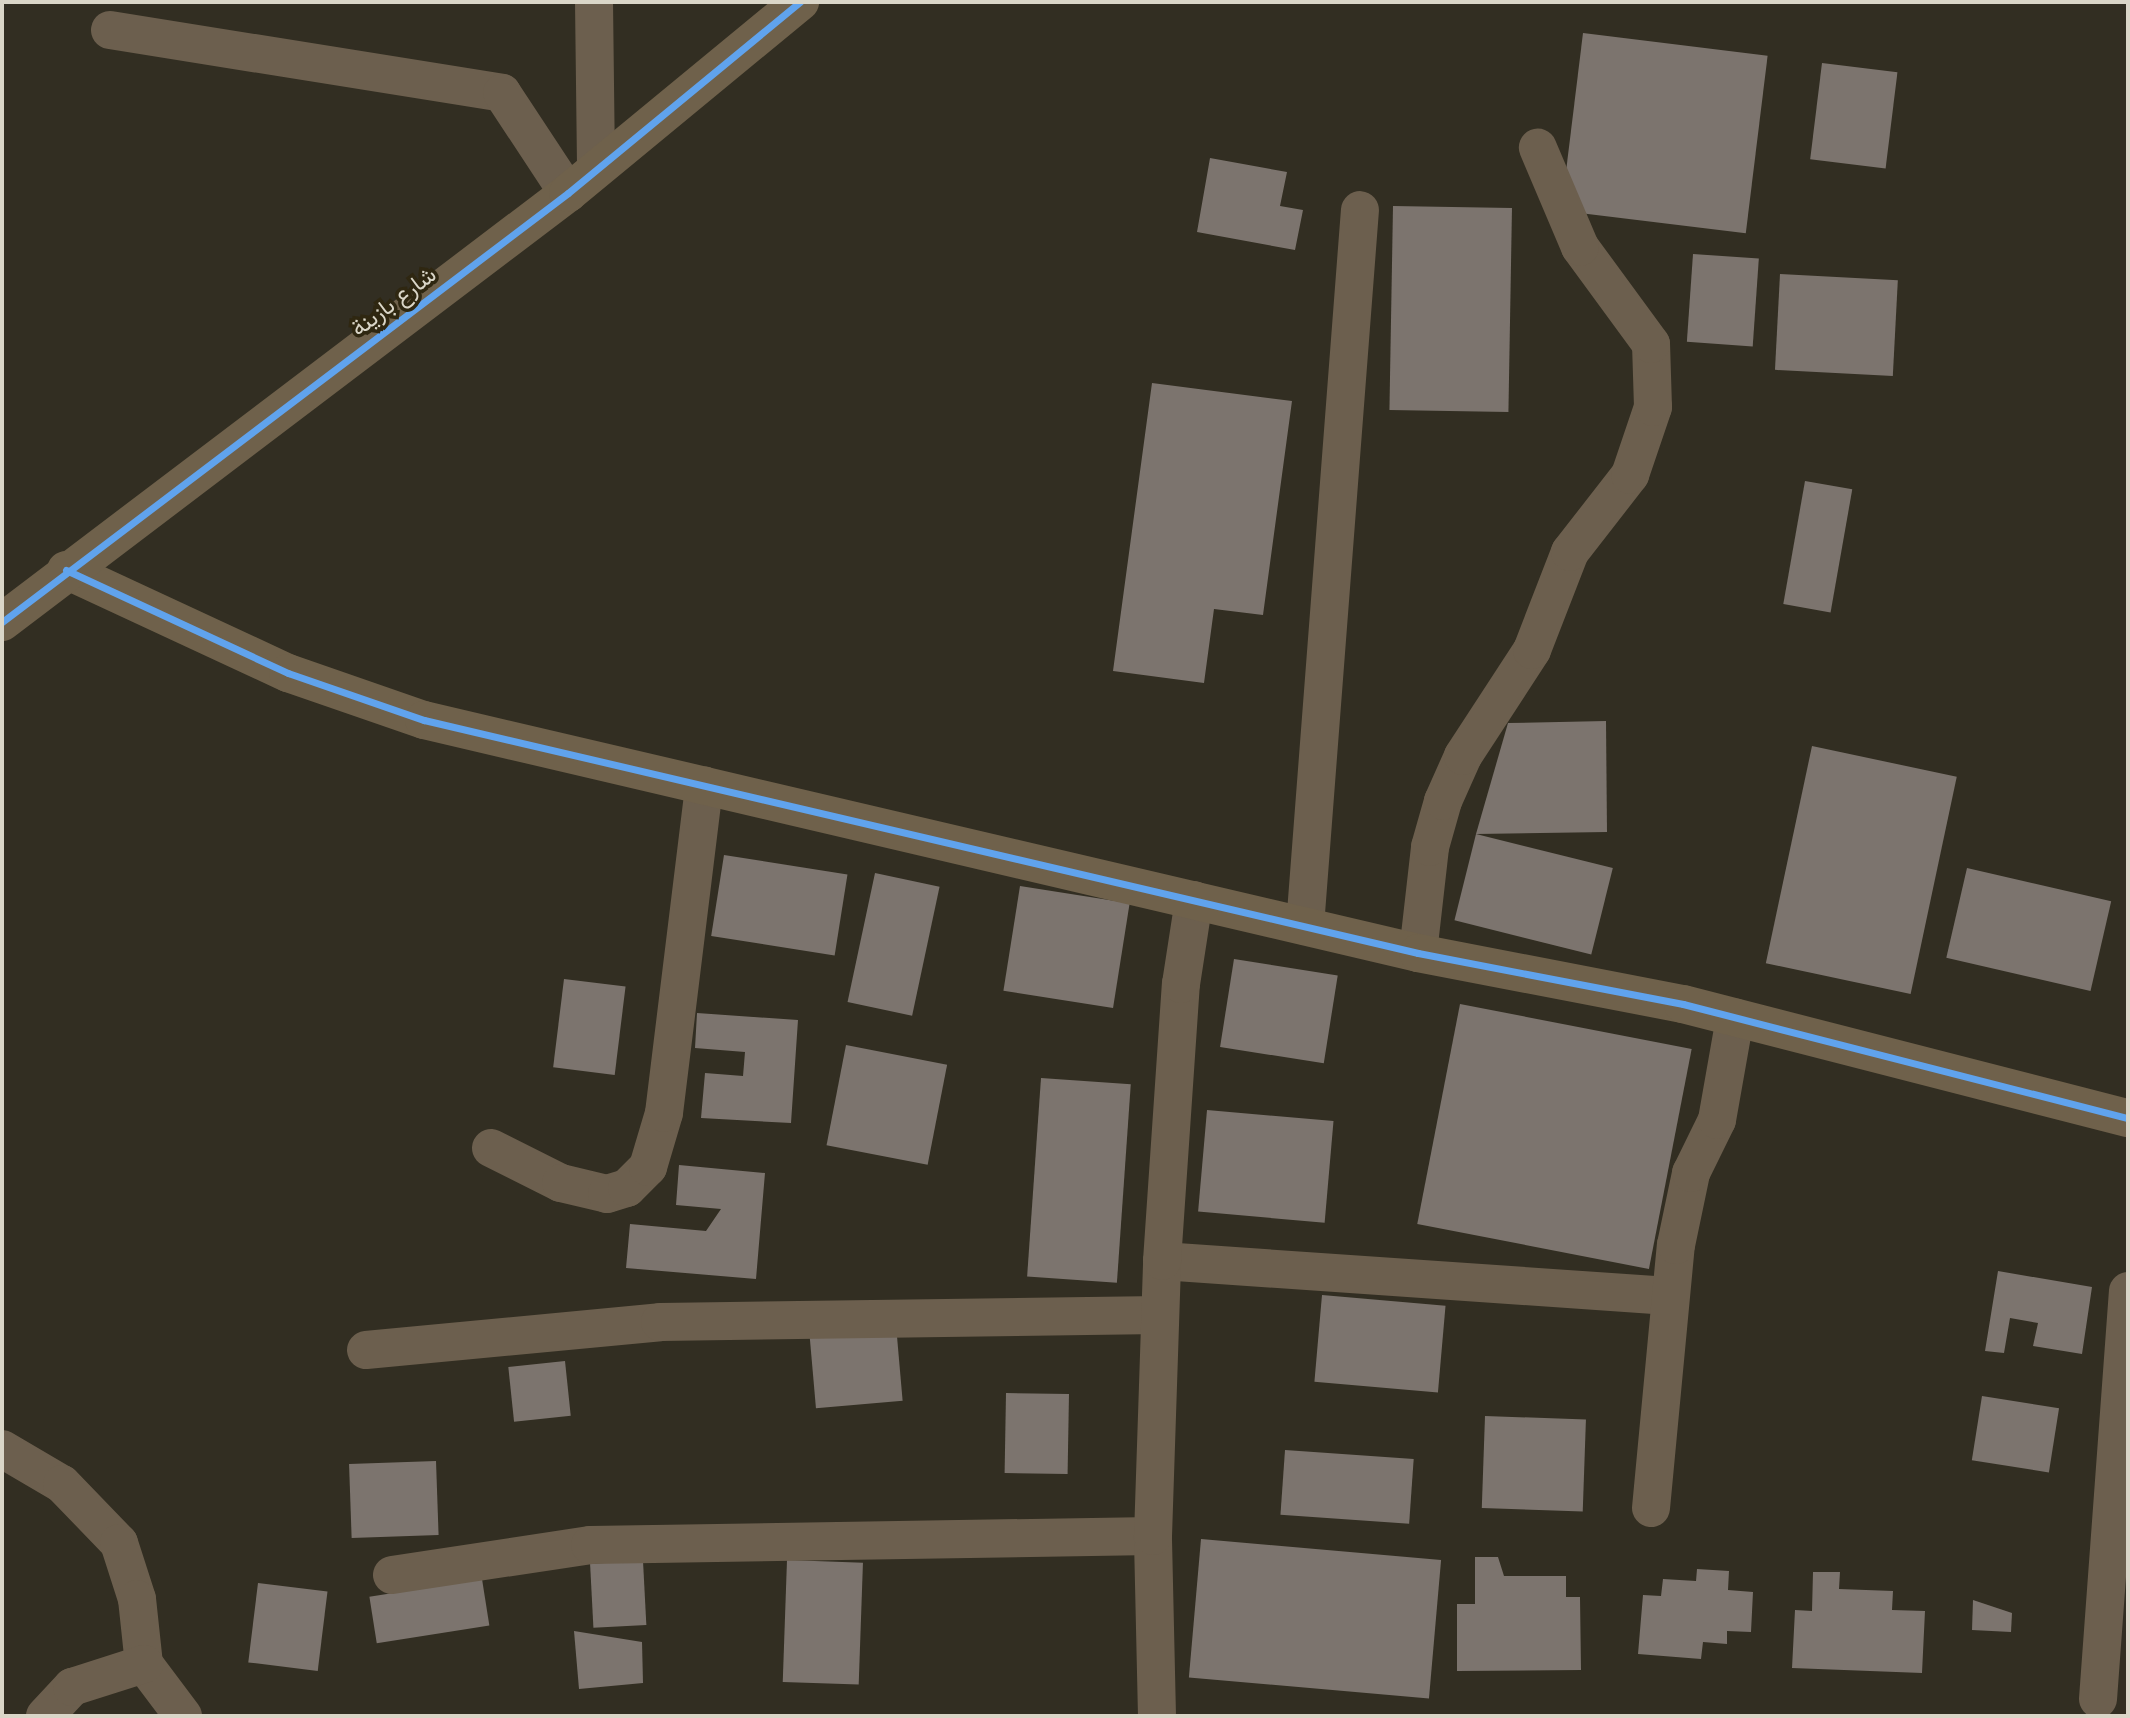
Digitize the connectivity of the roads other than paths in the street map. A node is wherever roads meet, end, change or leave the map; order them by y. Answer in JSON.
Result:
{"nodes":[{"id":1,"x":594,"y":2,"type":"edge"},
{"id":2,"x":800,"y":2,"type":"edge"},
{"id":3,"x":110,"y":30,"type":"dead end"},
{"id":4,"x":1538,"y":148,"type":"dead end"},
{"id":5,"x":596,"y":167,"type":"junction"},
{"id":6,"x":568,"y":194,"type":"junction"},
{"id":7,"x":1360,"y":210,"type":"dead end"},
{"id":8,"x":66,"y":570,"type":"junction"},
{"id":9,"x":2,"y":622,"type":"edge"},
{"id":10,"x":704,"y":785,"type":"junction"},
{"id":11,"x":1194,"y":900,"type":"junction"},
{"id":12,"x":1305,"y":926,"type":"junction"},
{"id":13,"x":1418,"y":953,"type":"junction"},
{"id":14,"x":1735,"y":1018,"type":"junction"},
{"id":15,"x":2128,"y":1118,"type":"edge"},
{"id":16,"x":491,"y":1148,"type":"dead end"},
{"id":17,"x":1163,"y":1261,"type":"junction"},
{"id":18,"x":2128,"y":1292,"type":"edge"},
{"id":19,"x":1669,"y":1296,"type":"junction"},
{"id":20,"x":1160,"y":1315,"type":"junction"},
{"id":21,"x":366,"y":1350,"type":"dead end"},
{"id":22,"x":2,"y":1449,"type":"edge"},
{"id":23,"x":1651,"y":1508,"type":"dead end"},
{"id":24,"x":1153,"y":1536,"type":"junction"},
{"id":25,"x":392,"y":1575,"type":"dead end"},
{"id":26,"x":144,"y":1664,"type":"junction"},
{"id":27,"x":2098,"y":1699,"type":"dead end"},
{"id":28,"x":45,"y":1716,"type":"edge"},
{"id":29,"x":183,"y":1716,"type":"edge"},
{"id":30,"x":1157,"y":1716,"type":"edge"}],
"edges":[{"from":1,"to":5,"type":"street"},
{"from":2,"to":5,"type":"street","name":"شارع بازينة"},
{"from":3,"to":6,"type":"street"},
{"from":4,"to":13,"type":"street"},
{"from":5,"to":6,"type":"street","name":"شارع بازينة"},
{"from":6,"to":8,"type":"street","name":"شارع بازينة"},
{"from":7,"to":12,"type":"street"},
{"from":8,"to":9,"type":"street","name":"شارع بازينة"},
{"from":8,"to":10,"type":"street"},
{"from":10,"to":11,"type":"street"},
{"from":10,"to":16,"type":"street"},
{"from":11,"to":12,"type":"street"},
{"from":11,"to":17,"type":"street"},
{"from":12,"to":13,"type":"street"},
{"from":13,"to":14,"type":"street"},
{"from":14,"to":15,"type":"street"},
{"from":14,"to":19,"type":"street"},
{"from":17,"to":19,"type":"street"},
{"from":17,"to":20,"type":"street"},
{"from":18,"to":27,"type":"street"},
{"from":19,"to":23,"type":"street"},
{"from":20,"to":21,"type":"street"},
{"from":20,"to":24,"type":"street"},
{"from":22,"to":26,"type":"street"},
{"from":24,"to":25,"type":"street"},
{"from":24,"to":30,"type":"street"},
{"from":26,"to":28,"type":"street"},
{"from":26,"to":29,"type":"street"}]}
